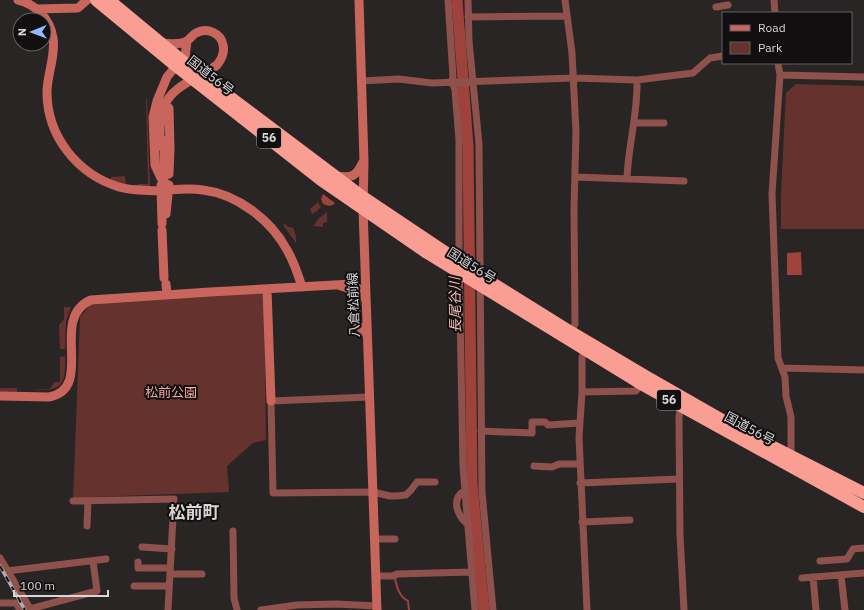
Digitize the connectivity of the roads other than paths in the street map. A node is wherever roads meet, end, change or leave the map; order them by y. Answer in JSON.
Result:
{"nodes":[{"id":1,"x":18,"y":0,"type":"edge"},
{"id":2,"x":87,"y":0,"type":"edge"},
{"id":3,"x":96,"y":0,"type":"edge"},
{"id":4,"x":109,"y":0,"type":"edge"},
{"id":5,"x":359,"y":0,"type":"edge"},
{"id":6,"x":448,"y":0,"type":"edge"},
{"id":7,"x":468,"y":0,"type":"edge"},
{"id":8,"x":565,"y":0,"type":"edge"},
{"id":9,"x":774,"y":0,"type":"edge"},
{"id":10,"x":37,"y":9,"type":"junction"},
{"id":11,"x":775,"y":12,"type":"edge"},
{"id":12,"x":566,"y":16,"type":"junction"},
{"id":13,"x":468,"y":17,"type":"junction"},
{"id":14,"x":187,"y":41,"type":"junction"},
{"id":15,"x":162,"y":43,"type":"junction"},
{"id":16,"x":722,"y":56,"type":"edge"},
{"id":17,"x":778,"y":64,"type":"edge"},
{"id":18,"x":176,"y":66,"type":"junction"},
{"id":19,"x":190,"y":67,"type":"junction"},
{"id":20,"x":780,"y":76,"type":"junction"},
{"id":21,"x":864,"y":77,"type":"edge"},
{"id":22,"x":574,"y":78,"type":"junction"},
{"id":23,"x":361,"y":80,"type":"junction"},
{"id":24,"x":637,"y":80,"type":"junction"},
{"id":25,"x":454,"y":81,"type":"junction"},
{"id":26,"x":472,"y":81,"type":"junction"},
{"id":27,"x":169,"y":108,"type":"dead end"},
{"id":28,"x":634,"y":123,"type":"junction"},
{"id":29,"x":664,"y":123,"type":"dead end"},
{"id":30,"x":161,"y":125,"type":"junction"},
{"id":31,"x":164,"y":140,"type":"junction"},
{"id":32,"x":364,"y":162,"type":"junction"},
{"id":33,"x":334,"y":176,"type":"junction"},
{"id":34,"x":575,"y":177,"type":"junction"},
{"id":35,"x":165,"y":178,"type":"junction"},
{"id":36,"x":627,"y":179,"type":"junction"},
{"id":37,"x":684,"y":181,"type":"dead end"},
{"id":38,"x":165,"y":190,"type":"junction"},
{"id":39,"x":363,"y":197,"type":"junction"},
{"id":40,"x":363,"y":209,"type":"junction"},
{"id":41,"x":460,"y":268,"type":"junction"},
{"id":42,"x":479,"y":280,"type":"junction"},
{"id":43,"x":339,"y":286,"type":"junction"},
{"id":44,"x":302,"y":287,"type":"junction"},
{"id":45,"x":267,"y":289,"type":"junction"},
{"id":46,"x":165,"y":295,"type":"junction"},
{"id":47,"x":366,"y":300,"type":"junction"},
{"id":48,"x":367,"y":335,"type":"junction"},
{"id":49,"x":569,"y":336,"type":"junction"},
{"id":50,"x":584,"y":350,"type":"junction"},
{"id":51,"x":782,"y":368,"type":"junction"},
{"id":52,"x":864,"y":370,"type":"edge"},
{"id":53,"x":640,"y":384,"type":"junction"},
{"id":54,"x":582,"y":392,"type":"junction"},
{"id":55,"x":0,"y":396,"type":"edge"},
{"id":56,"x":369,"y":397,"type":"junction"},
{"id":57,"x":271,"y":401,"type":"junction"},
{"id":58,"x":681,"y":402,"type":"junction"},
{"id":59,"x":579,"y":423,"type":"junction"},
{"id":60,"x":481,"y":431,"type":"junction"},
{"id":61,"x":791,"y":461,"type":"junction"},
{"id":62,"x":580,"y":464,"type":"junction"},
{"id":63,"x":534,"y":466,"type":"dead end"},
{"id":64,"x":679,"y":478,"type":"junction"},
{"id":65,"x":435,"y":482,"type":"dead end"},
{"id":66,"x":580,"y":484,"type":"junction"},
{"id":67,"x":373,"y":492,"type":"junction"},
{"id":68,"x":864,"y":493,"type":"edge"},
{"id":69,"x":73,"y":501,"type":"dead end"},
{"id":70,"x":88,"y":501,"type":"junction"},
{"id":71,"x":864,"y":506,"type":"edge"},
{"id":72,"x":630,"y":519,"type":"dead end"},
{"id":73,"x":582,"y":522,"type":"junction"},
{"id":74,"x":87,"y":526,"type":"dead end"},
{"id":75,"x":233,"y":531,"type":"dead end"},
{"id":76,"x":374,"y":538,"type":"junction"},
{"id":77,"x":395,"y":539,"type":"dead end"},
{"id":78,"x":142,"y":547,"type":"dead end"},
{"id":79,"x":864,"y":548,"type":"edge"},
{"id":80,"x":172,"y":549,"type":"junction"},
{"id":81,"x":0,"y":558,"type":"edge"},
{"id":82,"x":106,"y":559,"type":"dead end"},
{"id":83,"x":93,"y":561,"type":"junction"},
{"id":84,"x":820,"y":561,"type":"dead end"},
{"id":85,"x":138,"y":562,"type":"dead end"},
{"id":86,"x":7,"y":570,"type":"junction"},
{"id":87,"x":170,"y":571,"type":"junction"},
{"id":88,"x":471,"y":572,"type":"junction"},
{"id":89,"x":864,"y":573,"type":"edge"},
{"id":90,"x":202,"y":574,"type":"dead end"},
{"id":91,"x":841,"y":575,"type":"junction"},
{"id":92,"x":376,"y":576,"type":"junction"},
{"id":93,"x":813,"y":577,"type":"junction"},
{"id":94,"x":802,"y":578,"type":"dead end"},
{"id":95,"x":134,"y":586,"type":"dead end"},
{"id":96,"x":169,"y":586,"type":"junction"},
{"id":97,"x":0,"y":603,"type":"edge"},
{"id":98,"x":297,"y":607,"type":"edge"},
{"id":99,"x":338,"y":607,"type":"edge"},
{"id":100,"x":377,"y":608,"type":"edge"},
{"id":101,"x":20,"y":610,"type":"edge"},
{"id":102,"x":30,"y":610,"type":"edge"},
{"id":103,"x":168,"y":610,"type":"edge"},
{"id":104,"x":238,"y":610,"type":"edge"},
{"id":105,"x":261,"y":610,"type":"edge"},
{"id":106,"x":475,"y":610,"type":"edge"},
{"id":107,"x":493,"y":610,"type":"edge"},
{"id":108,"x":586,"y":610,"type":"edge"},
{"id":109,"x":684,"y":610,"type":"edge"},
{"id":110,"x":816,"y":610,"type":"edge"},
{"id":111,"x":845,"y":610,"type":"edge"}],
"edges":[{"from":1,"to":10,"type":"street"},
{"from":2,"to":10,"type":"street"},
{"from":3,"to":18,"type":"highway","name":"国道56号","number":"56"},
{"from":4,"to":15,"type":"highway","name":"国道56号","number":"56"},
{"from":5,"to":23,"type":"street","name":"八倉松前線"},
{"from":6,"to":25,"type":"street"},
{"from":7,"to":13,"type":"street"},
{"from":8,"to":12,"type":"street"},
{"from":9,"to":11,"type":"street"},
{"from":10,"to":38,"type":"street"},
{"from":12,"to":13,"type":"street"},
{"from":12,"to":22,"type":"street"},
{"from":13,"to":26,"type":"street"},
{"from":14,"to":15,"type":"street"},
{"from":14,"to":19,"type":"street"},
{"from":14,"to":30,"type":"street"},
{"from":15,"to":19,"type":"highway","name":"国道56号","number":"56"},
{"from":16,"to":24,"type":"street"},
{"from":17,"to":20,"type":"street"},
{"from":18,"to":35,"type":"street"},
{"from":18,"to":40,"type":"highway","name":"国道56号","number":"56"},
{"from":19,"to":33,"type":"highway","name":"国道56号","number":"56"},
{"from":20,"to":21,"type":"street"},
{"from":20,"to":51,"type":"street"},
{"from":22,"to":24,"type":"street"},
{"from":22,"to":26,"type":"street"},
{"from":22,"to":34,"type":"street"},
{"from":23,"to":25,"type":"street"},
{"from":23,"to":32,"type":"street","name":"八倉松前線"},
{"from":24,"to":28,"type":"street"},
{"from":25,"to":26,"type":"street"},
{"from":25,"to":41,"type":"street"},
{"from":26,"to":42,"type":"street"},
{"from":27,"to":35,"type":"street"},
{"from":28,"to":29,"type":"street"},
{"from":28,"to":36,"type":"street"},
{"from":30,"to":31,"type":"street"},
{"from":30,"to":35,"type":"street"},
{"from":31,"to":35,"type":"street"},
{"from":31,"to":38,"type":"street"},
{"from":32,"to":33,"type":"street"},
{"from":32,"to":39,"type":"street","name":"八倉松前線"},
{"from":33,"to":39,"type":"highway","name":"国道56号","number":"56"},
{"from":34,"to":36,"type":"street"},
{"from":34,"to":49,"type":"street"},
{"from":35,"to":38,"type":"street"},
{"from":36,"to":37,"type":"street"},
{"from":38,"to":44,"type":"street"},
{"from":38,"to":46,"type":"street"},
{"from":39,"to":40,"type":"street","name":"八倉松前線"},
{"from":39,"to":41,"type":"highway","name":"国道56号","number":"56"},
{"from":40,"to":41,"type":"highway","name":"国道56号","number":"56"},
{"from":40,"to":47,"type":"street","name":"八倉松前線"},
{"from":41,"to":42,"type":"highway","name":"国道56号","number":"56"},
{"from":41,"to":88,"type":"street"},
{"from":42,"to":49,"type":"highway","name":"国道56号","number":"56"},
{"from":42,"to":60,"type":"street"},
{"from":43,"to":44,"type":"street"},
{"from":43,"to":47,"type":"street"},
{"from":43,"to":48,"type":"street"},
{"from":44,"to":45,"type":"street"},
{"from":45,"to":46,"type":"street"},
{"from":45,"to":57,"type":"street"},
{"from":46,"to":55,"type":"street"},
{"from":47,"to":48,"type":"street","name":"八倉松前線"},
{"from":48,"to":56,"type":"street","name":"八倉松前線"},
{"from":49,"to":50,"type":"highway","name":"国道56号","number":"56"},
{"from":49,"to":58,"type":"highway","name":"国道56号","number":"56"},
{"from":50,"to":53,"type":"highway","name":"国道56号","number":"56"},
{"from":50,"to":54,"type":"street"},
{"from":51,"to":52,"type":"street"},
{"from":51,"to":61,"type":"street"},
{"from":53,"to":54,"type":"street"},
{"from":53,"to":58,"type":"highway","name":"国道56号","number":"56"},
{"from":54,"to":59,"type":"street"},
{"from":56,"to":57,"type":"street"},
{"from":56,"to":67,"type":"street","name":"八倉松前線"},
{"from":57,"to":67,"type":"street"},
{"from":58,"to":61,"type":"highway","name":"国道56号","number":"56"},
{"from":58,"to":64,"type":"street"},
{"from":59,"to":60,"type":"street"},
{"from":59,"to":62,"type":"street"},
{"from":60,"to":107,"type":"street"},
{"from":61,"to":68,"type":"highway","name":"国道56号","number":"56"},
{"from":61,"to":71,"type":"highway","name":"国道56号","number":"56"},
{"from":62,"to":63,"type":"street"},
{"from":62,"to":66,"type":"street"},
{"from":64,"to":66,"type":"street"},
{"from":64,"to":109,"type":"street"},
{"from":65,"to":67,"type":"street"},
{"from":66,"to":73,"type":"street"},
{"from":67,"to":76,"type":"street","name":"八倉松前線"},
{"from":69,"to":70,"type":"street"},
{"from":70,"to":74,"type":"street"},
{"from":70,"to":80,"type":"street"},
{"from":72,"to":73,"type":"street"},
{"from":73,"to":108,"type":"street"},
{"from":75,"to":104,"type":"street"},
{"from":76,"to":77,"type":"street"},
{"from":76,"to":92,"type":"street","name":"八倉松前線"},
{"from":78,"to":80,"type":"street"},
{"from":79,"to":84,"type":"street"},
{"from":80,"to":87,"type":"street"},
{"from":81,"to":86,"type":"street"},
{"from":82,"to":83,"type":"street"},
{"from":83,"to":86,"type":"street"},
{"from":83,"to":102,"type":"street"},
{"from":85,"to":87,"type":"street"},
{"from":86,"to":102,"type":"street"},
{"from":87,"to":90,"type":"street"},
{"from":87,"to":96,"type":"street"},
{"from":88,"to":92,"type":"street"},
{"from":88,"to":106,"type":"street"},
{"from":89,"to":91,"type":"street"},
{"from":91,"to":93,"type":"street"},
{"from":91,"to":111,"type":"street"},
{"from":92,"to":100,"type":"street","name":"八倉松前線"},
{"from":93,"to":94,"type":"street"},
{"from":93,"to":110,"type":"street"},
{"from":95,"to":96,"type":"street"},
{"from":96,"to":103,"type":"street"},
{"from":97,"to":101,"type":"street"},
{"from":98,"to":99,"type":"street"},
{"from":98,"to":105,"type":"street"},
{"from":99,"to":100,"type":"street"}]}
